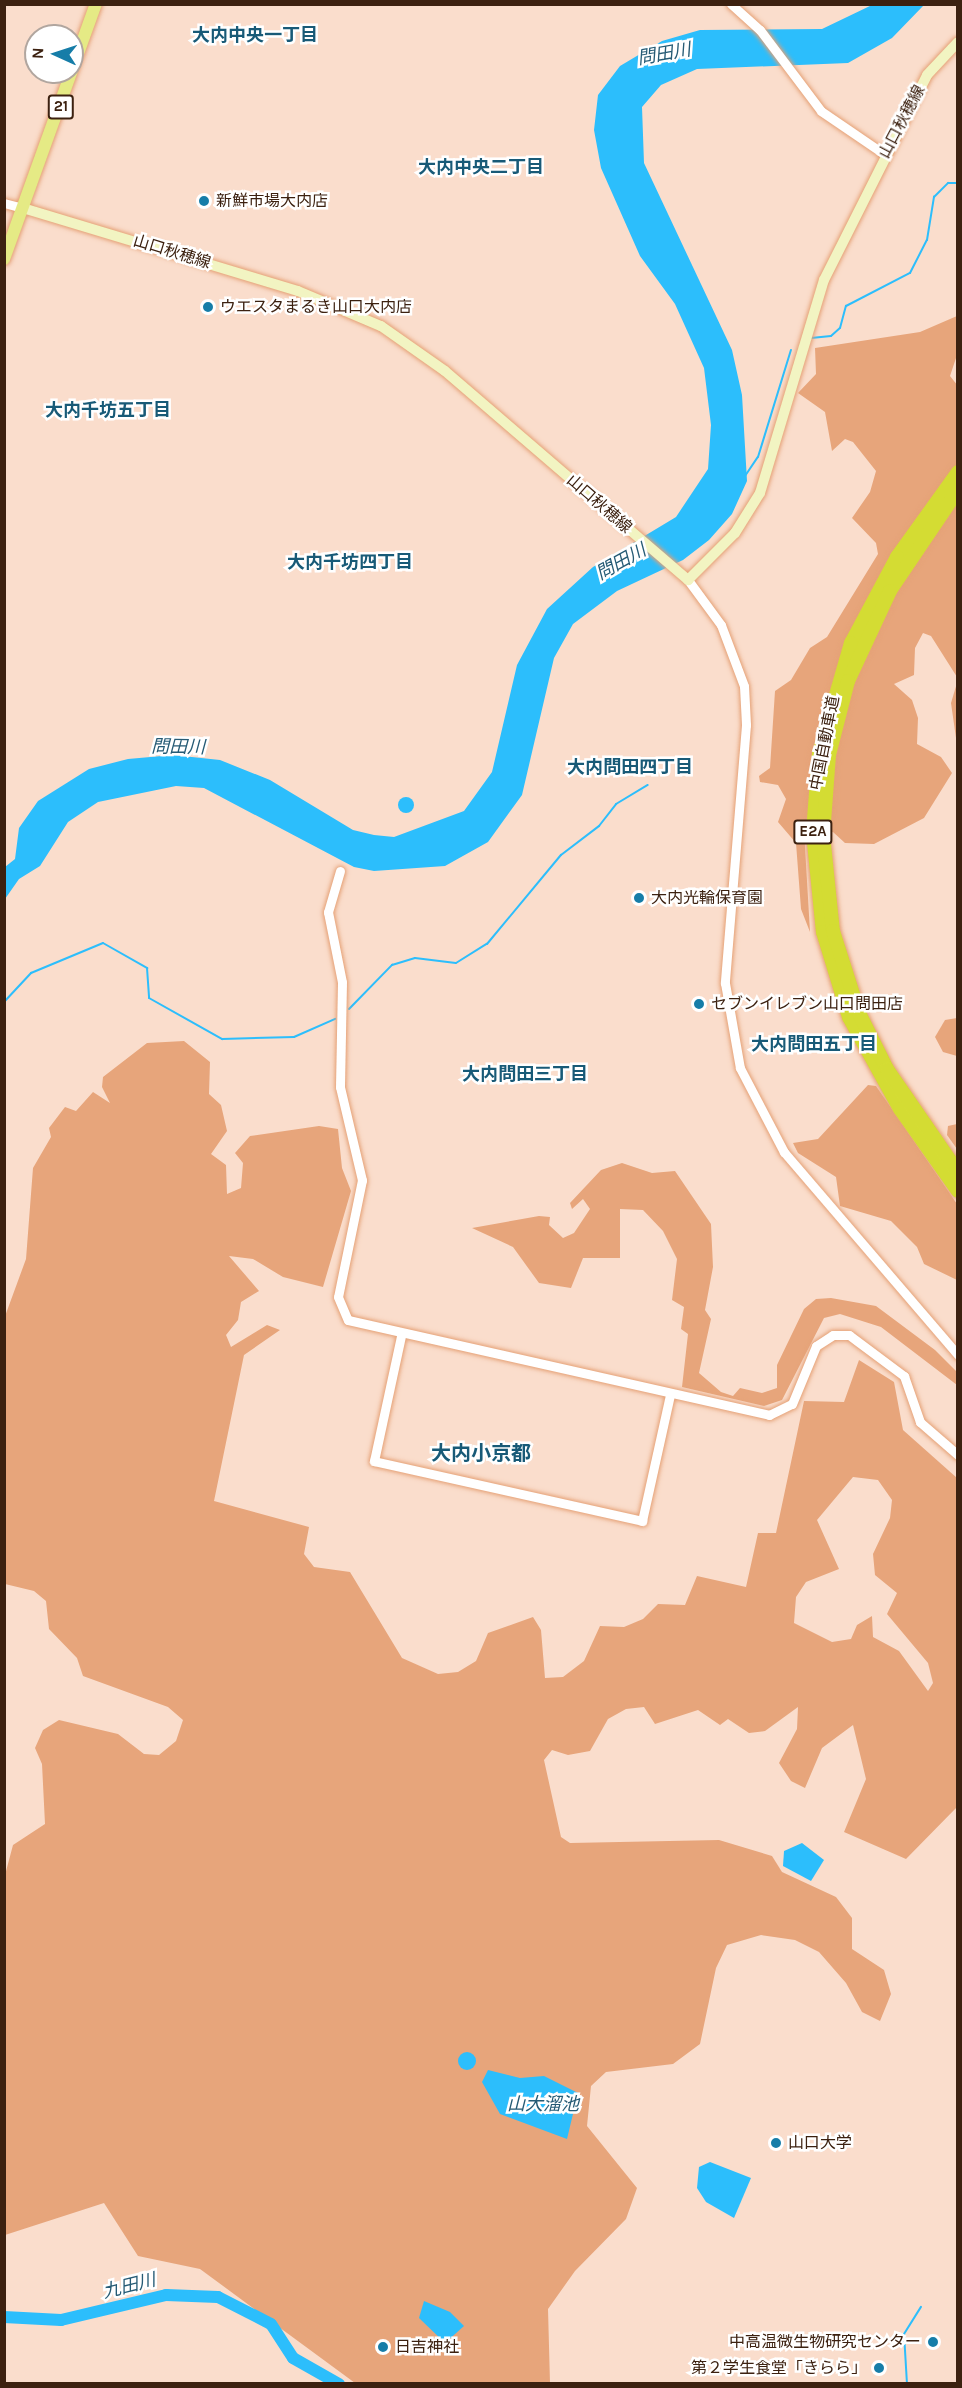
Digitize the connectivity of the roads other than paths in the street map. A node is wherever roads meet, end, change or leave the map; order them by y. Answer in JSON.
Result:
{"nodes":[{"id":1,"x":96,"y":4,"type":"edge"},
{"id":2,"x":731,"y":4,"type":"edge"},
{"id":3,"x":957,"y":42,"type":"edge"},
{"id":4,"x":884,"y":154,"type":"junction"},
{"id":5,"x":4,"y":203,"type":"edge"},
{"id":6,"x":26,"y":209,"type":"junction"},
{"id":7,"x":4,"y":259,"type":"edge"},
{"id":8,"x":957,"y":472,"type":"edge"},
{"id":9,"x":957,"y":490,"type":"edge"},
{"id":10,"x":688,"y":580,"type":"junction"},
{"id":11,"x":340,"y":871,"type":"dead end"},
{"id":12,"x":957,"y":1172,"type":"edge"},
{"id":13,"x":957,"y":1191,"type":"edge"},
{"id":14,"x":401,"y":1336,"type":"junction"},
{"id":15,"x":957,"y":1355,"type":"edge"},
{"id":16,"x":670,"y":1395,"type":"junction"},
{"id":17,"x":957,"y":1455,"type":"edge"}],
"edges":[{"from":1,"to":6,"type":"main road","number":"21"},
{"from":2,"to":4,"type":"street"},
{"from":3,"to":4,"type":"main road","name":"山口秋穂線"},
{"from":4,"to":10,"type":"main road","name":"山口秋穂線"},
{"from":5,"to":6,"type":"street"},
{"from":6,"to":7,"type":"main road","number":"21"},
{"from":6,"to":10,"type":"main road","name":"山口秋穂線"},
{"from":8,"to":13,"type":"highway","name":"中国自動車道","number":"E2A"},
{"from":9,"to":12,"type":"highway","name":"中国自動車道","number":"E2A"},
{"from":10,"to":15,"type":"street"},
{"from":11,"to":14,"type":"street"},
{"from":14,"to":16,"type":"street"},
{"from":14,"to":16,"type":"street"},
{"from":16,"to":17,"type":"street"}]}
